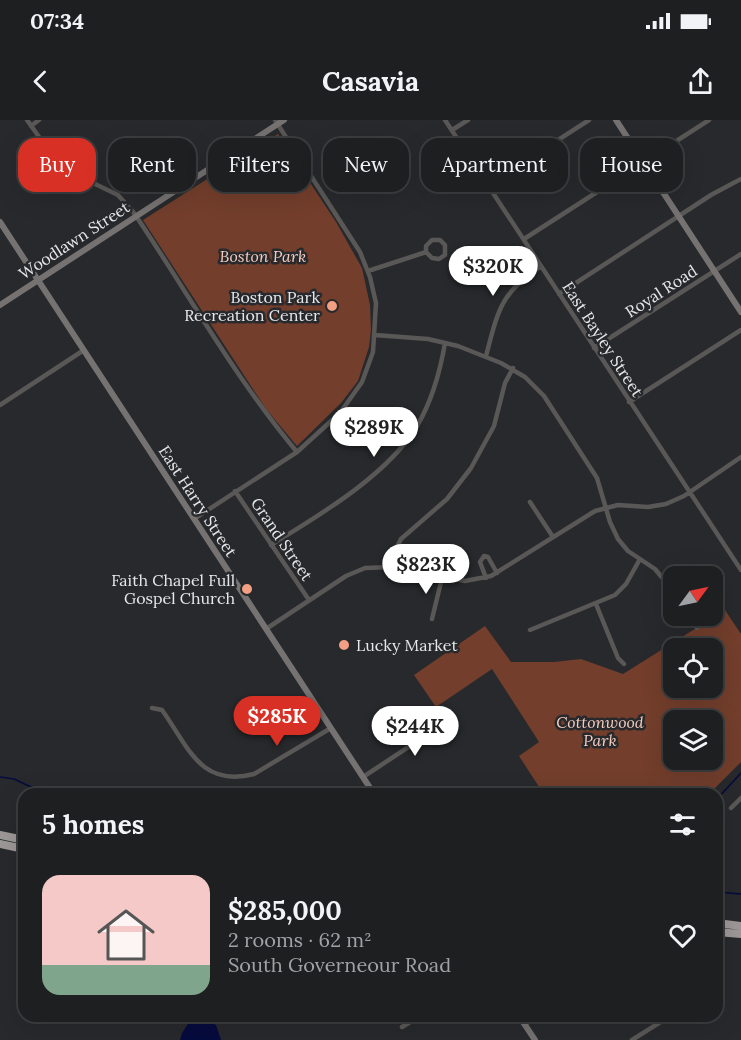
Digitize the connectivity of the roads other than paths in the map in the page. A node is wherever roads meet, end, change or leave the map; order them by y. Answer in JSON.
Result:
{"nodes":[{"id":1,"x":27,"y":120,"type":"edge"},
{"id":2,"x":39,"y":120,"type":"edge"},
{"id":3,"x":284,"y":120,"type":"edge"},
{"id":4,"x":445,"y":120,"type":"edge"},
{"id":5,"x":468,"y":120,"type":"edge"},
{"id":6,"x":589,"y":120,"type":"edge"},
{"id":7,"x":616,"y":120,"type":"edge"},
{"id":8,"x":709,"y":120,"type":"edge"},
{"id":9,"x":276,"y":122,"type":"edge"},
{"id":10,"x":31,"y":126,"type":"junction"},
{"id":11,"x":452,"y":130,"type":"junction"},
{"id":12,"x":457,"y":138,"type":"edge"},
{"id":13,"x":561,"y":138,"type":"edge"},
{"id":14,"x":628,"y":138,"type":"edge"},
{"id":15,"x":681,"y":138,"type":"edge"},
{"id":16,"x":741,"y":179,"type":"edge"},
{"id":17,"x":493,"y":192,"type":"edge"},
{"id":18,"x":597,"y":192,"type":"edge"},
{"id":19,"x":663,"y":192,"type":"edge"},
{"id":20,"x":136,"y":216,"type":"junction"},
{"id":21,"x":679,"y":216,"type":"junction"},
{"id":22,"x":0,"y":222,"type":"edge"},
{"id":23,"x":524,"y":239,"type":"junction"},
{"id":24,"x":426,"y":252,"type":"junction"},
{"id":25,"x":741,"y":254,"type":"edge"},
{"id":26,"x":541,"y":266,"type":"junction"},
{"id":27,"x":368,"y":271,"type":"junction"},
{"id":28,"x":714,"y":271,"type":"junction"},
{"id":29,"x":37,"y":280,"type":"junction"},
{"id":30,"x":559,"y":294,"type":"junction"},
{"id":31,"x":0,"y":304,"type":"edge"},
{"id":32,"x":741,"y":312,"type":"edge"},
{"id":33,"x":741,"y":330,"type":"edge"},
{"id":34,"x":375,"y":335,"type":"junction"},
{"id":35,"x":445,"y":343,"type":"junction"},
{"id":36,"x":594,"y":348,"type":"junction"},
{"id":37,"x":84,"y":350,"type":"junction"},
{"id":38,"x":486,"y":356,"type":"junction"},
{"id":39,"x":513,"y":368,"type":"junction"},
{"id":40,"x":629,"y":402,"type":"junction"},
{"id":41,"x":0,"y":405,"type":"edge"},
{"id":42,"x":297,"y":452,"type":"junction"},
{"id":43,"x":740,"y":459,"type":"edge"},
{"id":44,"x":236,"y":491,"type":"junction"},
{"id":45,"x":689,"y":493,"type":"junction"},
{"id":46,"x":530,"y":502,"type":"dead end"},
{"id":47,"x":606,"y":507,"type":"junction"},
{"id":48,"x":194,"y":519,"type":"junction"},
{"id":49,"x":554,"y":537,"type":"junction"},
{"id":50,"x":271,"y":546,"type":"junction"},
{"id":51,"x":640,"y":559,"type":"junction"},
{"id":52,"x":392,"y":567,"type":"junction"},
{"id":53,"x":741,"y":570,"type":"edge"},
{"id":54,"x":497,"y":573,"type":"junction"},
{"id":55,"x":442,"y":578,"type":"junction"},
{"id":56,"x":486,"y":578,"type":"junction"},
{"id":57,"x":663,"y":578,"type":"edge"},
{"id":58,"x":309,"y":600,"type":"junction"},
{"id":59,"x":596,"y":604,"type":"junction"},
{"id":60,"x":432,"y":619,"type":"dead end"},
{"id":61,"x":266,"y":629,"type":"junction"},
{"id":62,"x":530,"y":630,"type":"dead end"},
{"id":63,"x":624,"y":664,"type":"dead end"},
{"id":64,"x":152,"y":708,"type":"dead end"},
{"id":65,"x":454,"y":717,"type":"dead end"},
{"id":66,"x":330,"y":728,"type":"junction"},
{"id":67,"x":363,"y":777,"type":"junction"},
{"id":68,"x":370,"y":788,"type":"edge"},
{"id":69,"x":741,"y":798,"type":"edge"},
{"id":70,"x":731,"y":808,"type":"dead end"},
{"id":71,"x":0,"y":835,"type":"edge"},
{"id":72,"x":18,"y":839,"type":"edge"},
{"id":73,"x":0,"y":844,"type":"edge"},
{"id":74,"x":18,"y":848,"type":"edge"},
{"id":75,"x":723,"y":924,"type":"edge"},
{"id":76,"x":741,"y":926,"type":"edge"},
{"id":77,"x":723,"y":932,"type":"edge"},
{"id":78,"x":741,"y":934,"type":"edge"},
{"id":79,"x":410,"y":1022,"type":"edge"},
{"id":80,"x":528,"y":1022,"type":"edge"},
{"id":81,"x":660,"y":1022,"type":"edge"},
{"id":82,"x":525,"y":1024,"type":"joint"},
{"id":83,"x":402,"y":1027,"type":"dead end"},
{"id":84,"x":535,"y":1040,"type":"edge"},
{"id":85,"x":632,"y":1040,"type":"edge"}],
"edges":[{"from":1,"to":10,"type":"street"},
{"from":2,"to":10,"type":"street"},
{"from":3,"to":9,"type":"main road","name":"Woodlawn Street"},
{"from":4,"to":11,"type":"street","name":"East Bayley Street"},
{"from":5,"to":11,"type":"street"},
{"from":6,"to":13,"type":"street"},
{"from":7,"to":14,"type":"main road"},
{"from":8,"to":15,"type":"street"},
{"from":9,"to":20,"type":"main road","name":"Woodlawn Street"},
{"from":9,"to":27,"type":"street"},
{"from":10,"to":20,"type":"street"},
{"from":11,"to":12,"type":"street","name":"East Bayley Street"},
{"from":16,"to":21,"type":"street"},
{"from":17,"to":23,"type":"street","name":"East Bayley Street"},
{"from":18,"to":23,"type":"street"},
{"from":19,"to":21,"type":"main road"},
{"from":20,"to":29,"type":"main road","name":"Woodlawn Street"},
{"from":20,"to":42,"type":"street"},
{"from":21,"to":28,"type":"main road"},
{"from":21,"to":30,"type":"street"},
{"from":22,"to":29,"type":"main road","name":"East Harry Street"},
{"from":23,"to":26,"type":"street","name":"East Bayley Street"},
{"from":24,"to":24,"type":"street"},
{"from":24,"to":27,"type":"street"},
{"from":25,"to":28,"type":"street","name":"Royal Road"},
{"from":26,"to":30,"type":"street","name":"East Bayley Street"},
{"from":26,"to":38,"type":"street"},
{"from":27,"to":34,"type":"street"},
{"from":28,"to":32,"type":"main road"},
{"from":28,"to":36,"type":"street","name":"Royal Road"},
{"from":29,"to":31,"type":"main road","name":"Woodlawn Street"},
{"from":29,"to":37,"type":"main road","name":"East Harry Street"},
{"from":30,"to":36,"type":"street","name":"East Bayley Street"},
{"from":33,"to":40,"type":"street"},
{"from":34,"to":35,"type":"street"},
{"from":34,"to":42,"type":"street"},
{"from":35,"to":38,"type":"street"},
{"from":35,"to":50,"type":"street"},
{"from":36,"to":40,"type":"street","name":"East Bayley Street"},
{"from":37,"to":41,"type":"street"},
{"from":37,"to":48,"type":"main road","name":"East Harry Street"},
{"from":38,"to":39,"type":"street"},
{"from":39,"to":47,"type":"street"},
{"from":39,"to":52,"type":"street"},
{"from":40,"to":45,"type":"street","name":"East Bayley Street"},
{"from":42,"to":44,"type":"street"},
{"from":43,"to":45,"type":"street"},
{"from":44,"to":48,"type":"street"},
{"from":44,"to":50,"type":"street","name":"Grand Street"},
{"from":45,"to":47,"type":"street"},
{"from":45,"to":53,"type":"street","name":"East Bayley Street"},
{"from":46,"to":49,"type":"street"},
{"from":47,"to":49,"type":"street"},
{"from":47,"to":51,"type":"street"},
{"from":48,"to":61,"type":"main road","name":"East Harry Street"},
{"from":49,"to":54,"type":"street"},
{"from":50,"to":58,"type":"street","name":"Grand Street"},
{"from":51,"to":57,"type":"street"},
{"from":51,"to":59,"type":"street"},
{"from":52,"to":55,"type":"street"},
{"from":52,"to":58,"type":"street"},
{"from":54,"to":56,"type":"street"},
{"from":54,"to":56,"type":"street"},
{"from":55,"to":56,"type":"street"},
{"from":55,"to":60,"type":"street"},
{"from":58,"to":61,"type":"street"},
{"from":59,"to":62,"type":"street"},
{"from":59,"to":63,"type":"street"},
{"from":61,"to":66,"type":"main road","name":"East Harry Street"},
{"from":64,"to":66,"type":"street"},
{"from":65,"to":67,"type":"street"},
{"from":66,"to":67,"type":"main road","name":"East Harry Street"},
{"from":67,"to":68,"type":"main road","name":"East Harry Street"},
{"from":69,"to":70,"type":"street"},
{"from":71,"to":72,"type":"highway"},
{"from":73,"to":74,"type":"highway"},
{"from":75,"to":76,"type":"highway"},
{"from":77,"to":78,"type":"highway"},
{"from":79,"to":83,"type":"street"},
{"from":80,"to":82,"type":"street"},
{"from":81,"to":85,"type":"street"},
{"from":82,"to":84,"type":"main road"}]}
